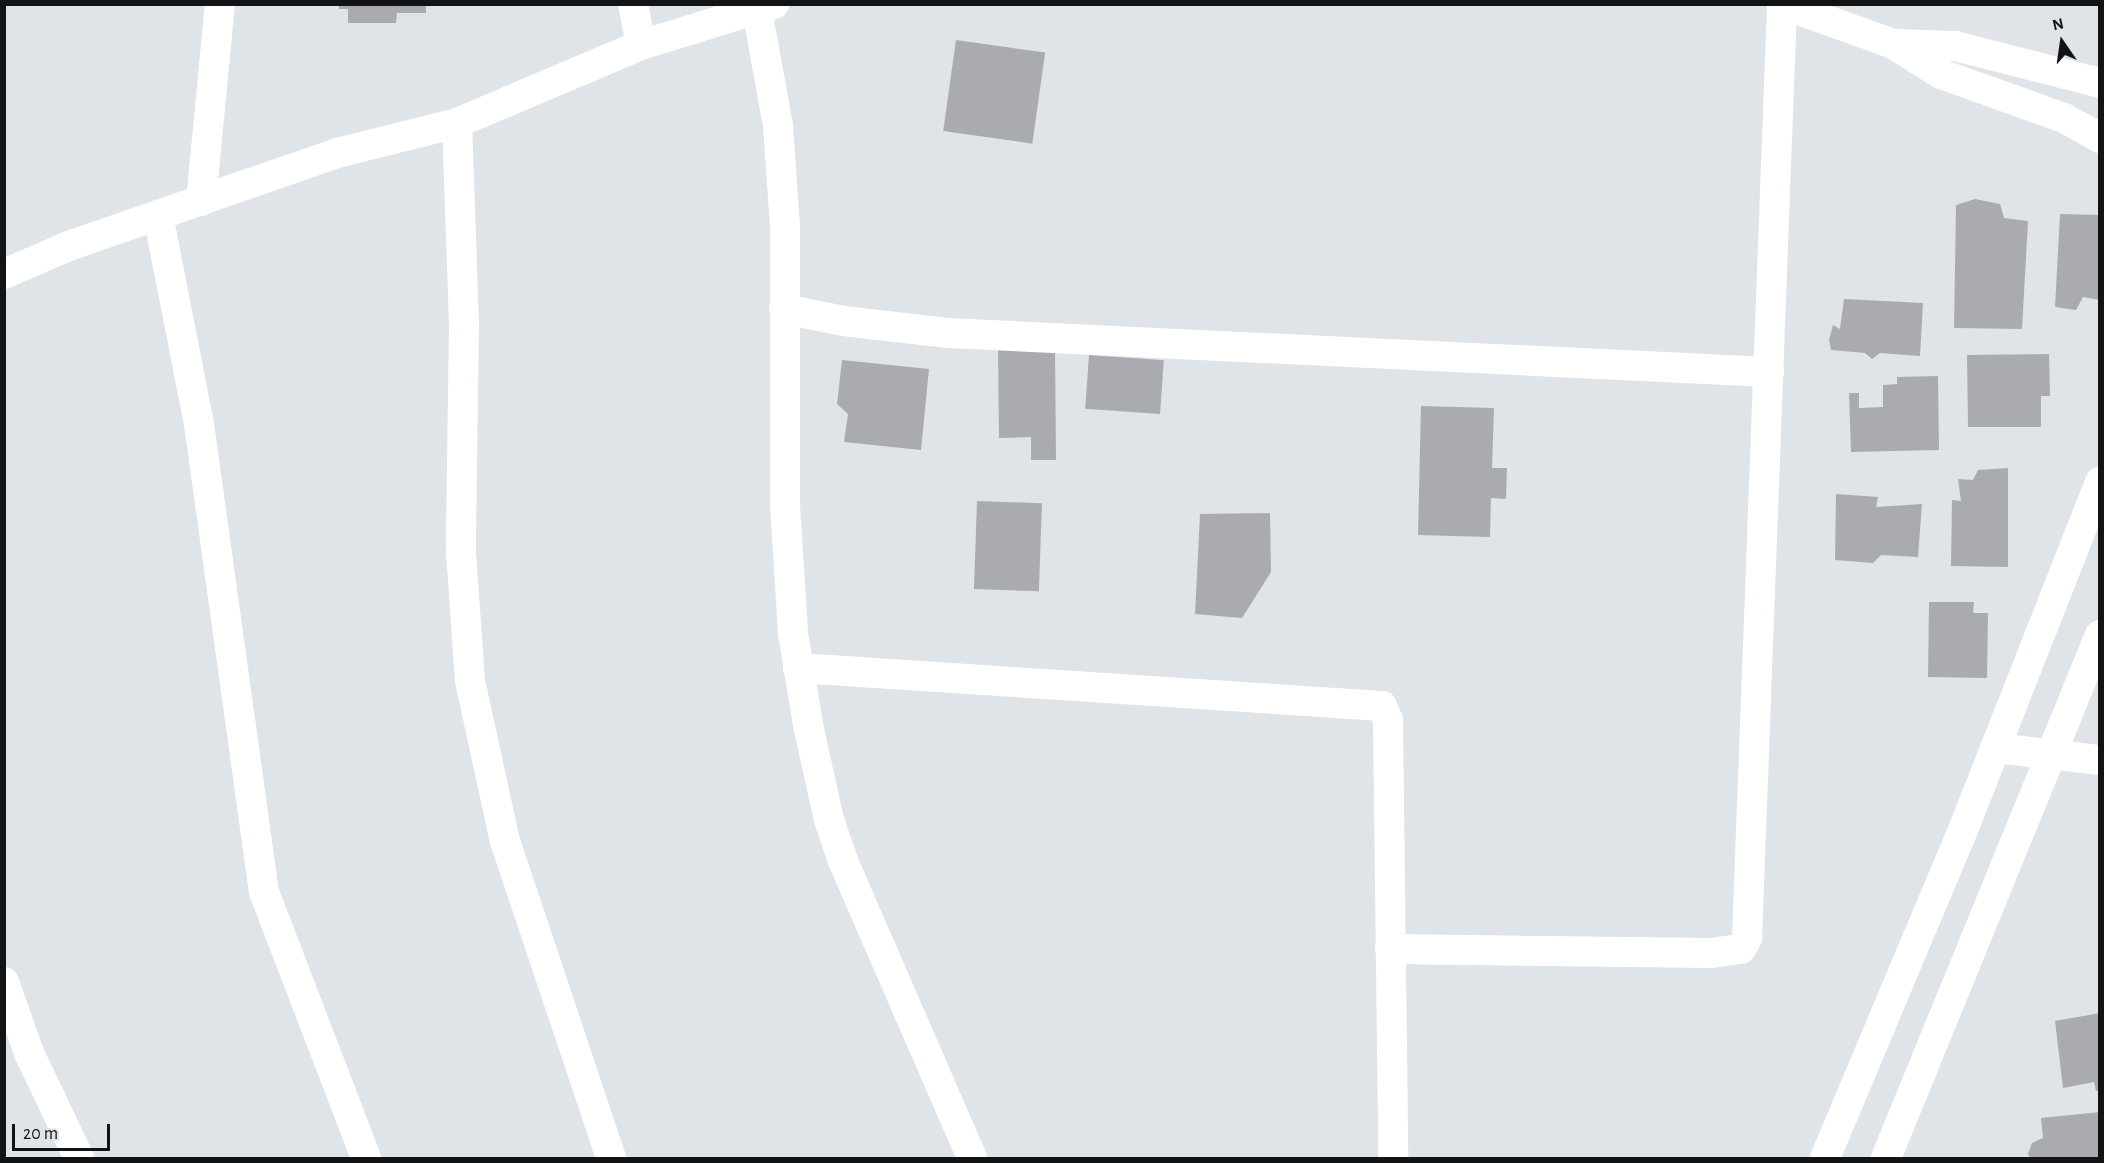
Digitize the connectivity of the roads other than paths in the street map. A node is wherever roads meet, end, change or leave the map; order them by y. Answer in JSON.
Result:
{"nodes":[{"id":1,"x":220,"y":4,"type":"edge"},
{"id":2,"x":633,"y":4,"type":"edge"},
{"id":3,"x":1782,"y":4,"type":"edge"},
{"id":4,"x":766,"y":7,"type":"edge"},
{"id":5,"x":1893,"y":44,"type":"junction"},
{"id":6,"x":641,"y":45,"type":"junction"},
{"id":7,"x":2100,"y":83,"type":"edge"},
{"id":8,"x":457,"y":123,"type":"junction"},
{"id":9,"x":2100,"y":138,"type":"edge"},
{"id":10,"x":201,"y":201,"type":"junction"},
{"id":11,"x":158,"y":215,"type":"junction"},
{"id":12,"x":4,"y":274,"type":"edge"},
{"id":13,"x":784,"y":309,"type":"junction"},
{"id":14,"x":1769,"y":372,"type":"junction"},
{"id":15,"x":2100,"y":482,"type":"edge"},
{"id":16,"x":2100,"y":635,"type":"edge"},
{"id":17,"x":798,"y":668,"type":"junction"},
{"id":18,"x":1996,"y":748,"type":"junction"},
{"id":19,"x":2048,"y":756,"type":"junction"},
{"id":20,"x":2100,"y":760,"type":"edge"},
{"id":21,"x":1390,"y":949,"type":"junction"},
{"id":22,"x":4,"y":982,"type":"edge"},
{"id":23,"x":79,"y":1158,"type":"edge"},
{"id":24,"x":366,"y":1158,"type":"edge"},
{"id":25,"x":611,"y":1158,"type":"edge"},
{"id":26,"x":972,"y":1158,"type":"edge"},
{"id":27,"x":1393,"y":1158,"type":"edge"},
{"id":28,"x":1825,"y":1158,"type":"edge"},
{"id":29,"x":1886,"y":1158,"type":"edge"}],
"edges":[{"from":1,"to":10,"type":"street"},
{"from":2,"to":6,"type":"street"},
{"from":3,"to":5,"type":"street"},
{"from":3,"to":14,"type":"street"},
{"from":4,"to":6,"type":"street"},
{"from":4,"to":13,"type":"street"},
{"from":5,"to":7,"type":"street"},
{"from":5,"to":9,"type":"street"},
{"from":6,"to":8,"type":"street"},
{"from":8,"to":10,"type":"street"},
{"from":8,"to":25,"type":"street"},
{"from":10,"to":11,"type":"street"},
{"from":11,"to":12,"type":"street"},
{"from":11,"to":24,"type":"street"},
{"from":13,"to":14,"type":"street"},
{"from":13,"to":17,"type":"street"},
{"from":14,"to":21,"type":"street"},
{"from":15,"to":18,"type":"street"},
{"from":16,"to":19,"type":"street"},
{"from":17,"to":21,"type":"street"},
{"from":17,"to":26,"type":"street"},
{"from":18,"to":19,"type":"street"},
{"from":18,"to":28,"type":"street"},
{"from":19,"to":20,"type":"street"},
{"from":19,"to":29,"type":"street"},
{"from":21,"to":27,"type":"street"},
{"from":22,"to":23,"type":"street"}]}
